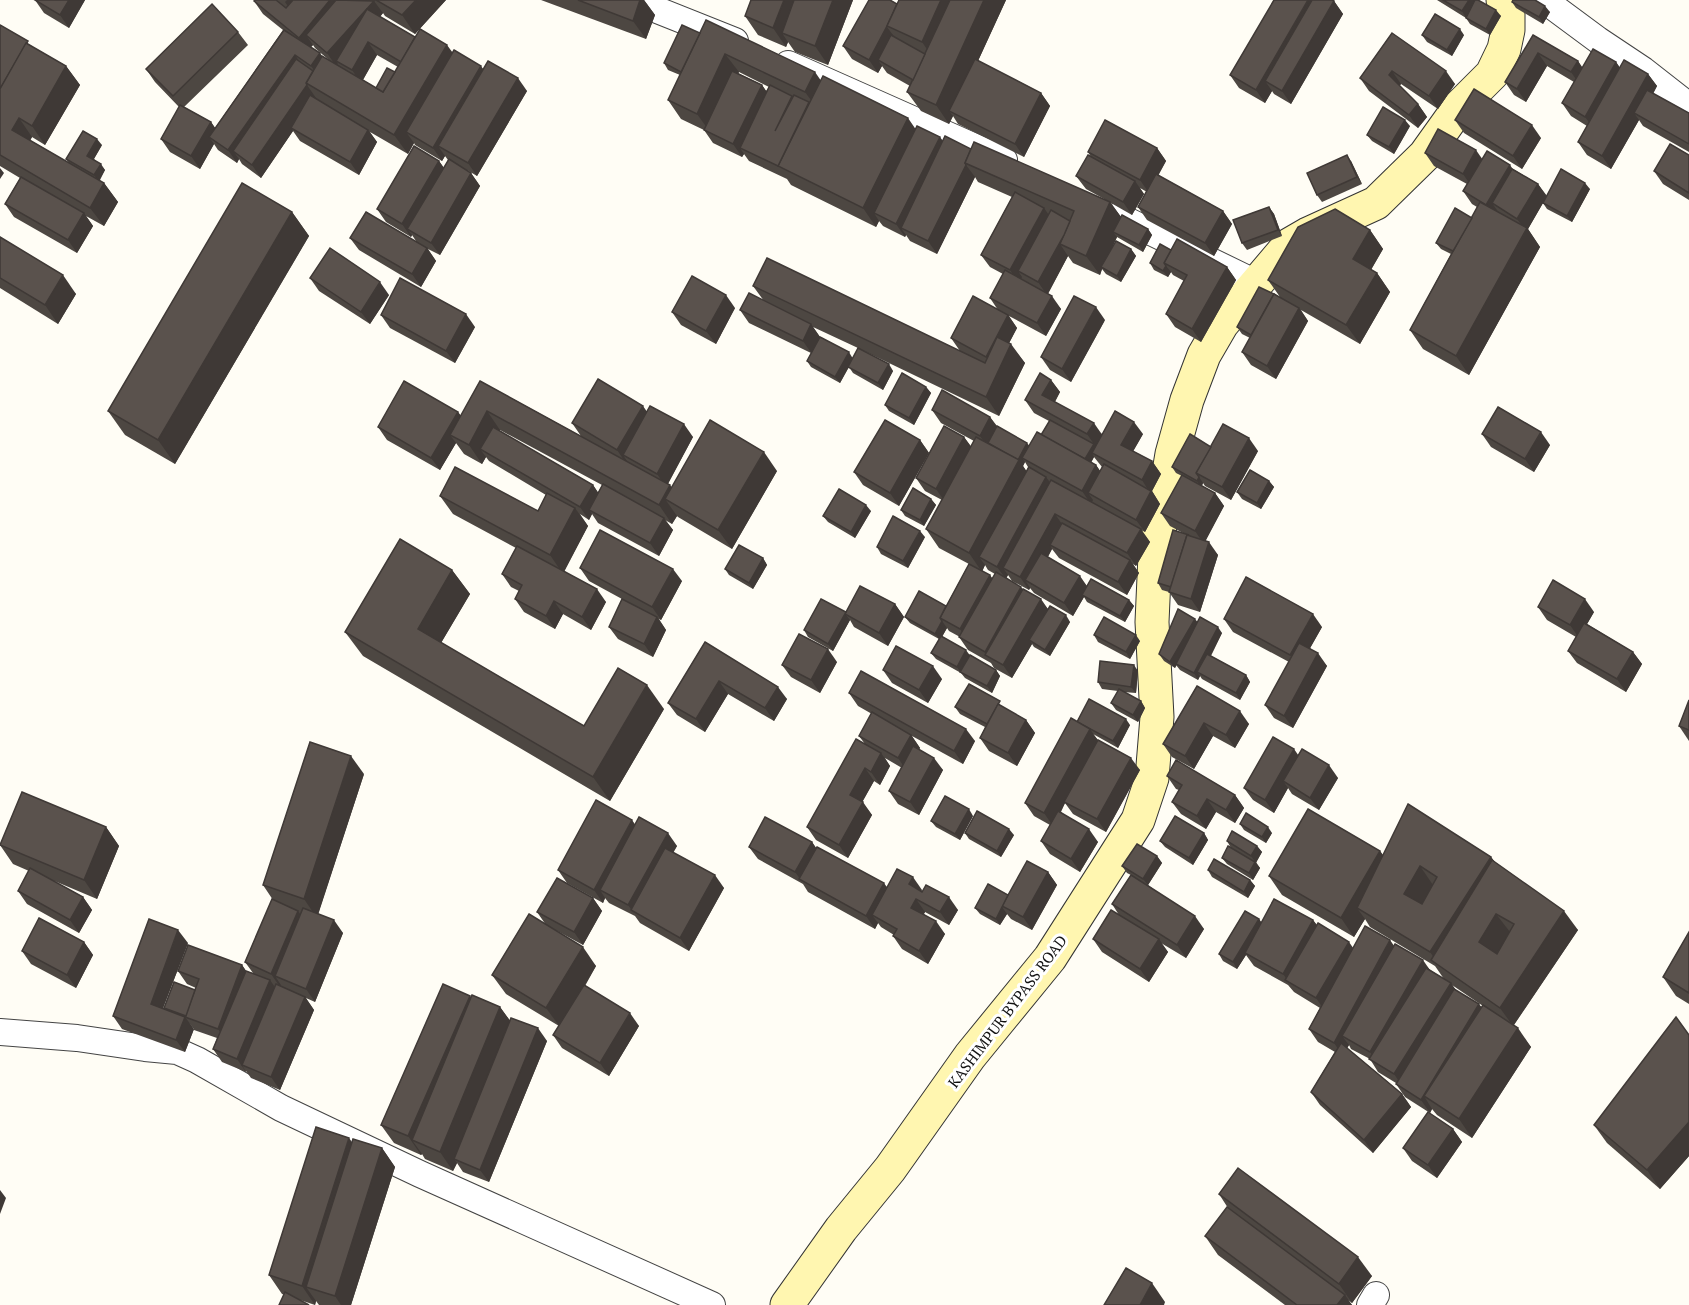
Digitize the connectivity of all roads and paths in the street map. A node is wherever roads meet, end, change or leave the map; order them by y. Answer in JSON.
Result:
{"nodes":[{"id":1,"x":632,"y":0,"type":"edge"},
{"id":2,"x":1503,"y":0,"type":"edge"},
{"id":3,"x":1544,"y":0,"type":"edge"},
{"id":4,"x":1689,"y":106,"type":"edge"},
{"id":5,"x":1022,"y":169,"type":"edge"},
{"id":6,"x":1096,"y":205,"type":"edge"},
{"id":7,"x":1256,"y":284,"type":"junction"},
{"id":8,"x":0,"y":1032,"type":"edge"},
{"id":9,"x":712,"y":1305,"type":"edge"},
{"id":10,"x":787,"y":1305,"type":"edge"}],
"edges":[{"from":1,"to":5,"type":"street"},
{"from":2,"to":7,"type":"main road","name":"KASHIMPUR BYPASS ROAD"},
{"from":3,"to":4,"type":"street"},
{"from":6,"to":7,"type":"street"},
{"from":7,"to":10,"type":"main road","name":"KASHIMPUR BYPASS ROAD"},
{"from":8,"to":9,"type":"street"}]}
